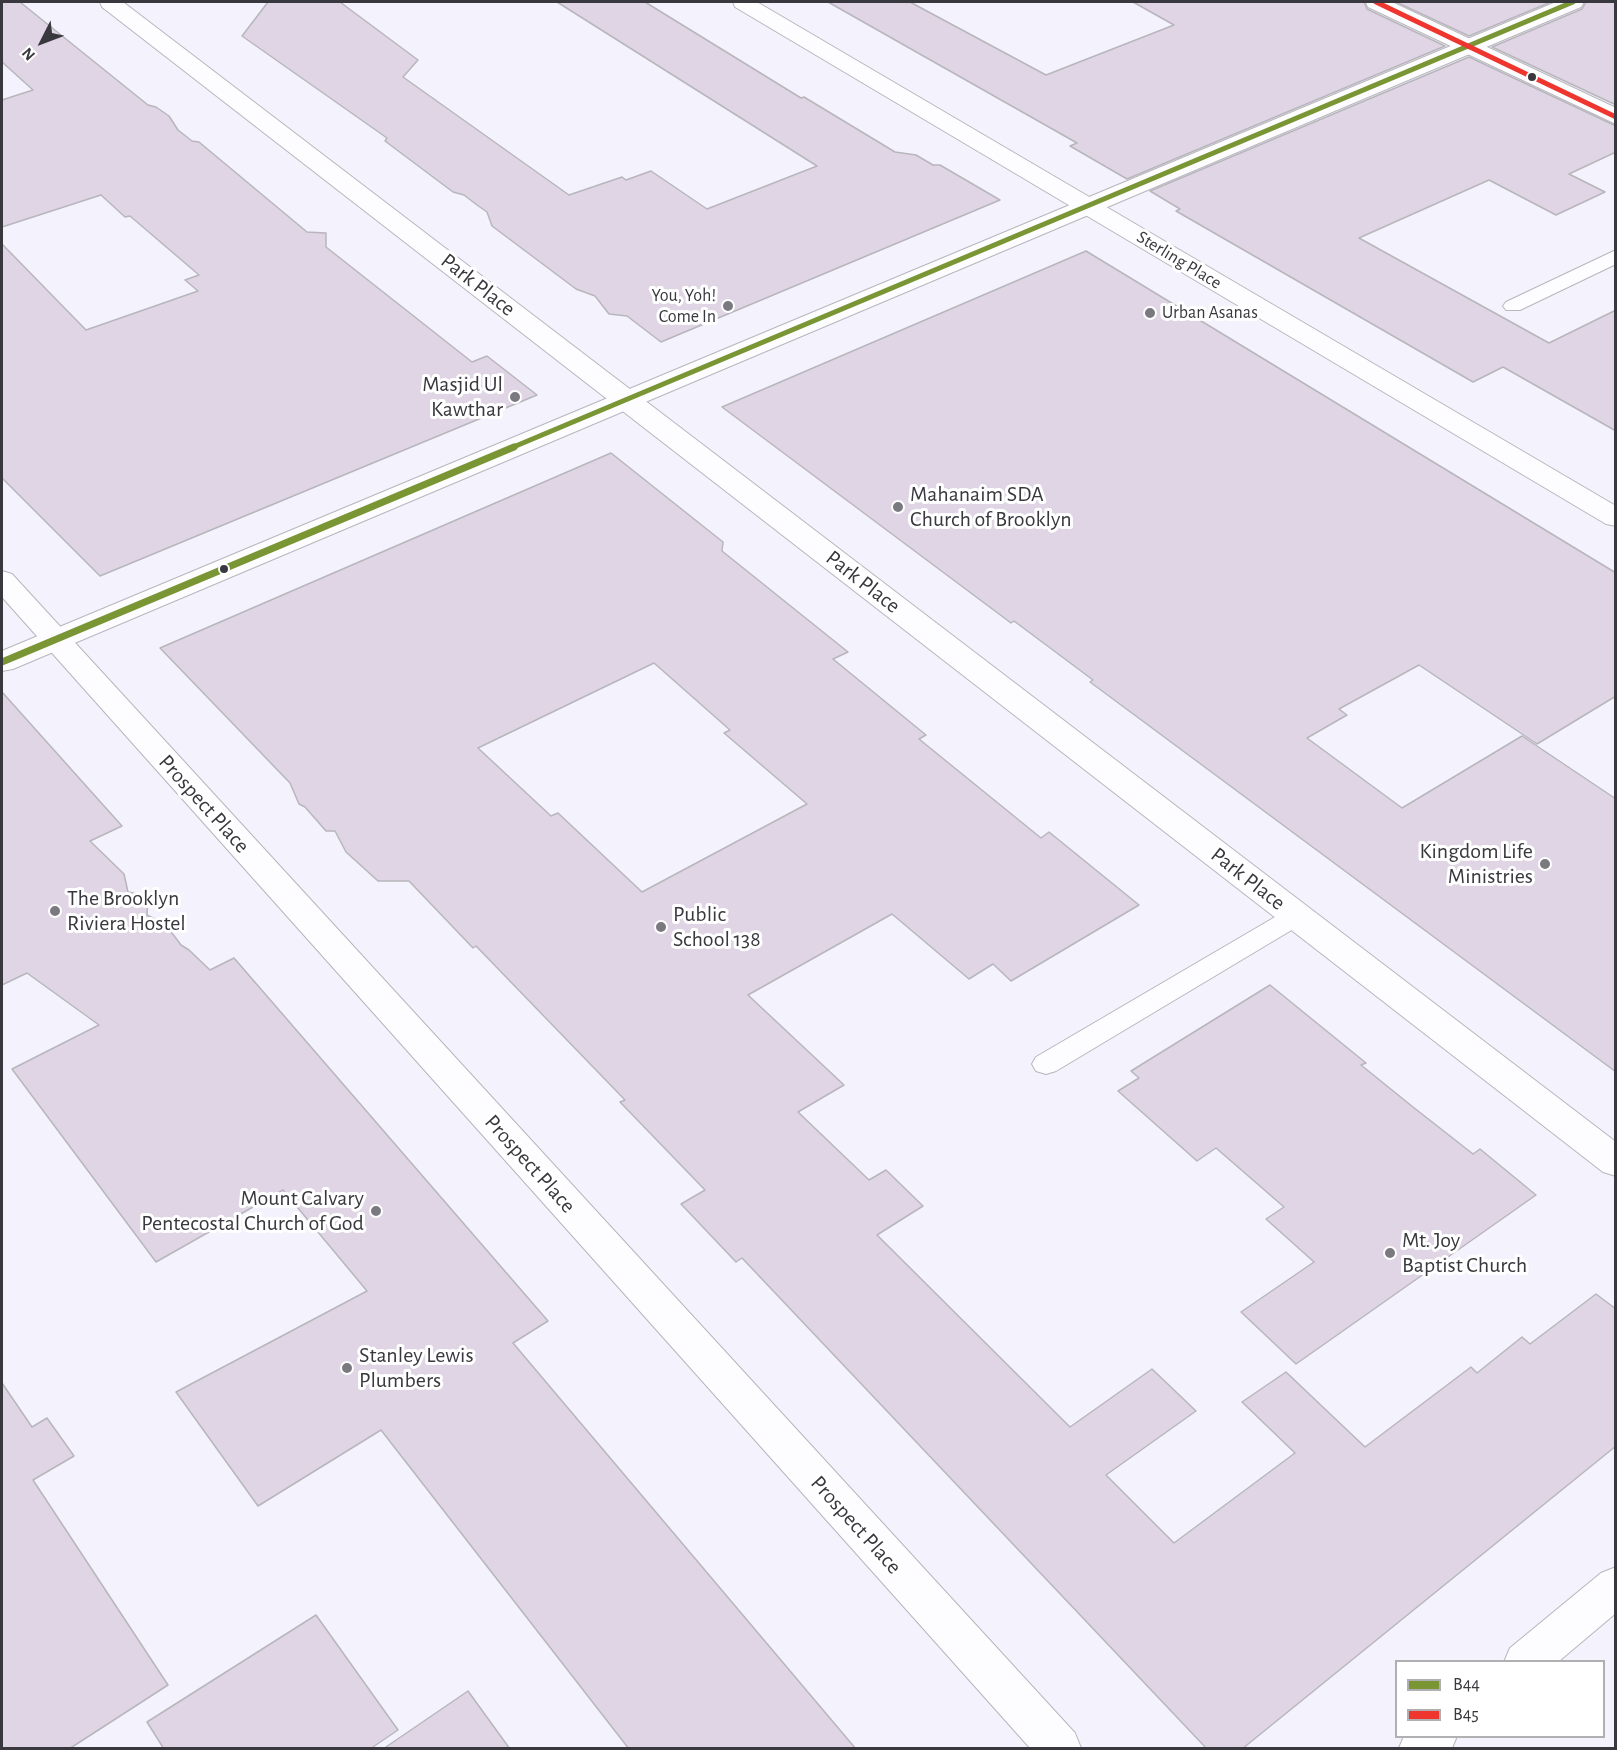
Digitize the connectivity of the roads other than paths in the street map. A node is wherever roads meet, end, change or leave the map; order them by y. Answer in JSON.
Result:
{"nodes":[{"id":1,"x":110,"y":2,"type":"edge"},
{"id":2,"x":743,"y":2,"type":"edge"},
{"id":3,"x":1376,"y":2,"type":"edge"},
{"id":4,"x":1573,"y":2,"type":"edge"},
{"id":5,"x":1468,"y":45,"type":"junction"},
{"id":6,"x":1616,"y":117,"type":"edge"},
{"id":7,"x":1088,"y":206,"type":"junction"},
{"id":8,"x":1616,"y":256,"type":"edge"},
{"id":9,"x":1513,"y":306,"type":"dead end"},
{"id":10,"x":626,"y":400,"type":"junction"},
{"id":11,"x":1616,"y":518,"type":"edge"},
{"id":12,"x":2,"y":580,"type":"edge"},
{"id":13,"x":56,"y":640,"type":"junction"},
{"id":14,"x":2,"y":662,"type":"edge"},
{"id":15,"x":1296,"y":916,"type":"junction"},
{"id":16,"x":1046,"y":1064,"type":"dead end"},
{"id":17,"x":1616,"y":1162,"type":"edge"},
{"id":18,"x":1616,"y":1586,"type":"edge"},
{"id":19,"x":1527,"y":1660,"type":"edge"},
{"id":20,"x":1434,"y":1738,"type":"edge"},
{"id":21,"x":1059,"y":1749,"type":"edge"},
{"id":22,"x":1421,"y":1749,"type":"edge"}],
"edges":[{"from":1,"to":10,"type":"street","name":"Park Place"},
{"from":2,"to":7,"type":"street","name":"Sterling Place"},
{"from":3,"to":5,"type":"street"},
{"from":4,"to":5,"type":"street"},
{"from":5,"to":6,"type":"street"},
{"from":5,"to":7,"type":"street"},
{"from":7,"to":10,"type":"street"},
{"from":7,"to":11,"type":"street","name":"Sterling Place"},
{"from":8,"to":9,"type":"lane"},
{"from":10,"to":13,"type":"street"},
{"from":10,"to":15,"type":"street","name":"Park Place"},
{"from":12,"to":13,"type":"street","name":"Prospect Place"},
{"from":13,"to":14,"type":"street"},
{"from":13,"to":21,"type":"street","name":"Prospect Place"},
{"from":15,"to":16,"type":"lane"},
{"from":15,"to":17,"type":"street","name":"Park Place"},
{"from":18,"to":19,"type":"street"},
{"from":20,"to":22,"type":"street"}]}
